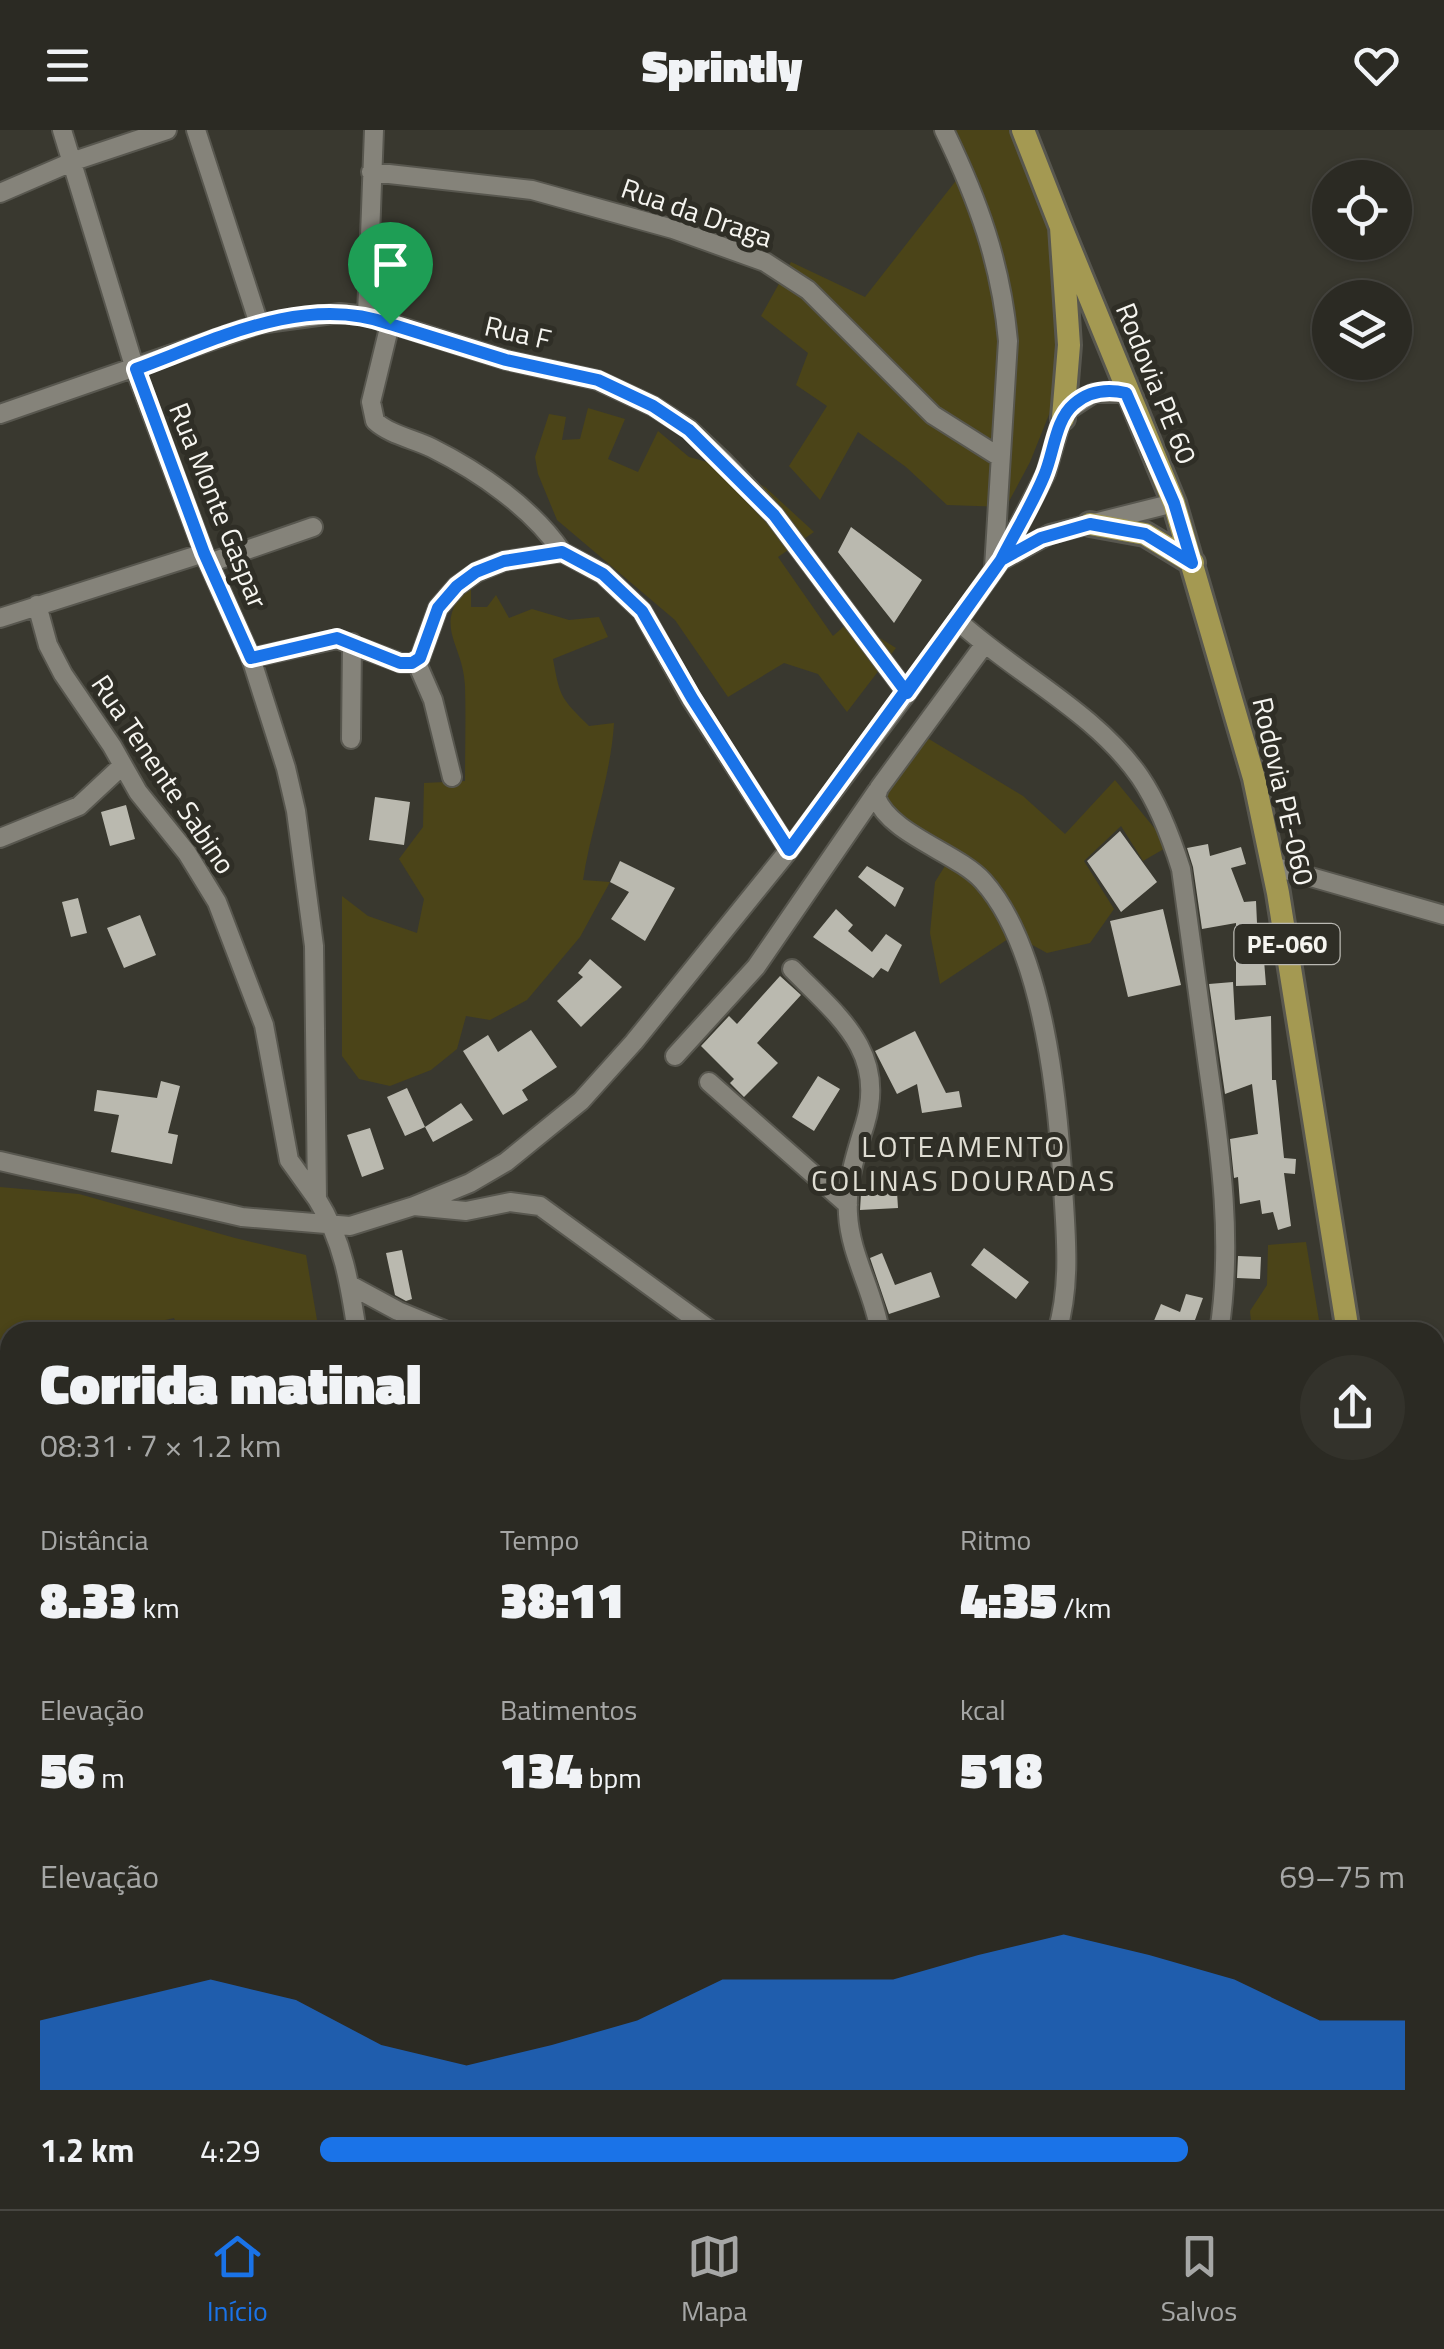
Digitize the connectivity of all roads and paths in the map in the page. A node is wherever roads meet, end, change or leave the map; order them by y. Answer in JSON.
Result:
{"nodes":[{"id":1,"x":62,"y":130,"type":"edge"},
{"id":2,"x":167,"y":130,"type":"edge"},
{"id":3,"x":196,"y":130,"type":"edge"},
{"id":4,"x":374,"y":130,"type":"edge"},
{"id":5,"x":944,"y":130,"type":"edge"},
{"id":6,"x":1022,"y":131,"type":"edge"},
{"id":7,"x":74,"y":161,"type":"junction"},
{"id":8,"x":371,"y":172,"type":"junction"},
{"id":9,"x":0,"y":193,"type":"edge"},
{"id":10,"x":1061,"y":227,"type":"junction"},
{"id":11,"x":368,"y":316,"type":"junction"},
{"id":12,"x":259,"y":324,"type":"junction"},
{"id":13,"x":390,"y":324,"type":"junction"},
{"id":14,"x":136,"y":369,"type":"junction"},
{"id":15,"x":1126,"y":393,"type":"junction"},
{"id":16,"x":0,"y":414,"type":"edge"},
{"id":17,"x":1063,"y":418,"type":"junction"},
{"id":18,"x":998,"y":456,"type":"junction"},
{"id":19,"x":1174,"y":503,"type":"junction"},
{"id":20,"x":1090,"y":524,"type":"junction"},
{"id":21,"x":313,"y":527,"type":"dead end"},
{"id":22,"x":562,"y":552,"type":"junction"},
{"id":23,"x":207,"y":558,"type":"junction"},
{"id":24,"x":1192,"y":563,"type":"junction"},
{"id":25,"x":998,"y":565,"type":"junction"},
{"id":26,"x":38,"y":605,"type":"junction"},
{"id":27,"x":0,"y":618,"type":"edge"},
{"id":28,"x":958,"y":621,"type":"junction"},
{"id":29,"x":352,"y":644,"type":"junction"},
{"id":30,"x":984,"y":645,"type":"junction"},
{"id":31,"x":251,"y":658,"type":"junction"},
{"id":32,"x":416,"y":661,"type":"junction"},
{"id":33,"x":907,"y":693,"type":"junction"},
{"id":34,"x":352,"y":739,"type":"dead end"},
{"id":35,"x":122,"y":766,"type":"junction"},
{"id":36,"x":452,"y":777,"type":"dead end"},
{"id":37,"x":877,"y":791,"type":"junction"},
{"id":38,"x":0,"y":838,"type":"edge"},
{"id":39,"x":789,"y":850,"type":"junction"},
{"id":40,"x":1272,"y":866,"type":"junction"},
{"id":41,"x":1444,"y":915,"type":"edge"},
{"id":42,"x":792,"y":970,"type":"dead end"},
{"id":43,"x":675,"y":1056,"type":"dead end"},
{"id":44,"x":709,"y":1082,"type":"dead end"},
{"id":45,"x":0,"y":1161,"type":"edge"},
{"id":46,"x":317,"y":1199,"type":"junction"},
{"id":47,"x":848,"y":1204,"type":"junction"},
{"id":48,"x":414,"y":1206,"type":"junction"},
{"id":49,"x":334,"y":1226,"type":"junction"},
{"id":50,"x":350,"y":1285,"type":"junction"},
{"id":51,"x":356,"y":1322,"type":"edge"},
{"id":52,"x":425,"y":1322,"type":"edge"},
{"id":53,"x":699,"y":1322,"type":"edge"},
{"id":54,"x":878,"y":1322,"type":"edge"},
{"id":55,"x":1060,"y":1322,"type":"edge"},
{"id":56,"x":1220,"y":1322,"type":"edge"},
{"id":57,"x":1346,"y":1322,"type":"edge"}],
"edges":[{"from":1,"to":7,"type":"street","name":"Rua Monte Gaspar"},
{"from":2,"to":7,"type":"street"},
{"from":3,"to":12,"type":"street"},
{"from":4,"to":8,"type":"street"},
{"from":5,"to":18,"type":"street"},
{"from":6,"to":10,"type":"main road","name":"Rodovia PE 60"},
{"from":7,"to":9,"type":"street"},
{"from":7,"to":14,"type":"street","name":"Rua Monte Gaspar"},
{"from":8,"to":11,"type":"street"},
{"from":8,"to":18,"type":"street","name":"Rua da Draga"},
{"from":10,"to":15,"type":"main road","name":"Rodovia PE 60","number":"PE-060"},
{"from":10,"to":17,"type":"main road"},
{"from":11,"to":12,"type":"street","name":"Rua F"},
{"from":11,"to":13,"type":"street","name":"Rua F"},
{"from":12,"to":14,"type":"street","name":"Rua F"},
{"from":13,"to":22,"type":"street"},
{"from":13,"to":33,"type":"street","name":"Rua F"},
{"from":14,"to":16,"type":"street","name":"Rua F"},
{"from":14,"to":23,"type":"street","name":"Rua Monte Gaspar"},
{"from":15,"to":17,"type":"street"},
{"from":15,"to":19,"type":"main road","name":"Rodovia PE 60","number":"PE-060"},
{"from":17,"to":25,"type":"street"},
{"from":18,"to":25,"type":"street"},
{"from":19,"to":20,"type":"street"},
{"from":19,"to":24,"type":"main road","name":"Rodovia PE 60","number":"PE-060"},
{"from":20,"to":24,"type":"main road"},
{"from":20,"to":25,"type":"street"},
{"from":21,"to":23,"type":"street"},
{"from":22,"to":32,"type":"street"},
{"from":22,"to":39,"type":"street"},
{"from":23,"to":26,"type":"street"},
{"from":23,"to":31,"type":"street","name":"Rua Monte Gaspar"},
{"from":24,"to":40,"type":"main road","name":"Rodovia PE-060","number":"PE-060"},
{"from":25,"to":28,"type":"street"},
{"from":26,"to":27,"type":"street"},
{"from":26,"to":35,"type":"street","name":"Rua Tenente Sabino"},
{"from":28,"to":30,"type":"street"},
{"from":28,"to":33,"type":"street"},
{"from":29,"to":31,"type":"street"},
{"from":29,"to":32,"type":"street"},
{"from":29,"to":34,"type":"street"},
{"from":30,"to":37,"type":"street"},
{"from":30,"to":56,"type":"street"},
{"from":31,"to":46,"type":"street","name":"Rua Monte Gaspar"},
{"from":32,"to":36,"type":"street"},
{"from":33,"to":39,"type":"street"},
{"from":35,"to":38,"type":"street"},
{"from":35,"to":46,"type":"street","name":"Rua Tenente Sabino"},
{"from":37,"to":43,"type":"street"},
{"from":37,"to":55,"type":"street"},
{"from":39,"to":48,"type":"street"},
{"from":40,"to":41,"type":"street"},
{"from":40,"to":57,"type":"main road","name":"Rodovia PE-060","number":"PE-060"},
{"from":42,"to":47,"type":"street"},
{"from":44,"to":47,"type":"street"},
{"from":45,"to":49,"type":"street"},
{"from":46,"to":49,"type":"street"},
{"from":47,"to":54,"type":"street"},
{"from":48,"to":49,"type":"street"},
{"from":48,"to":53,"type":"street"},
{"from":49,"to":50,"type":"street"},
{"from":50,"to":51,"type":"street"},
{"from":50,"to":52,"type":"street"}]}
